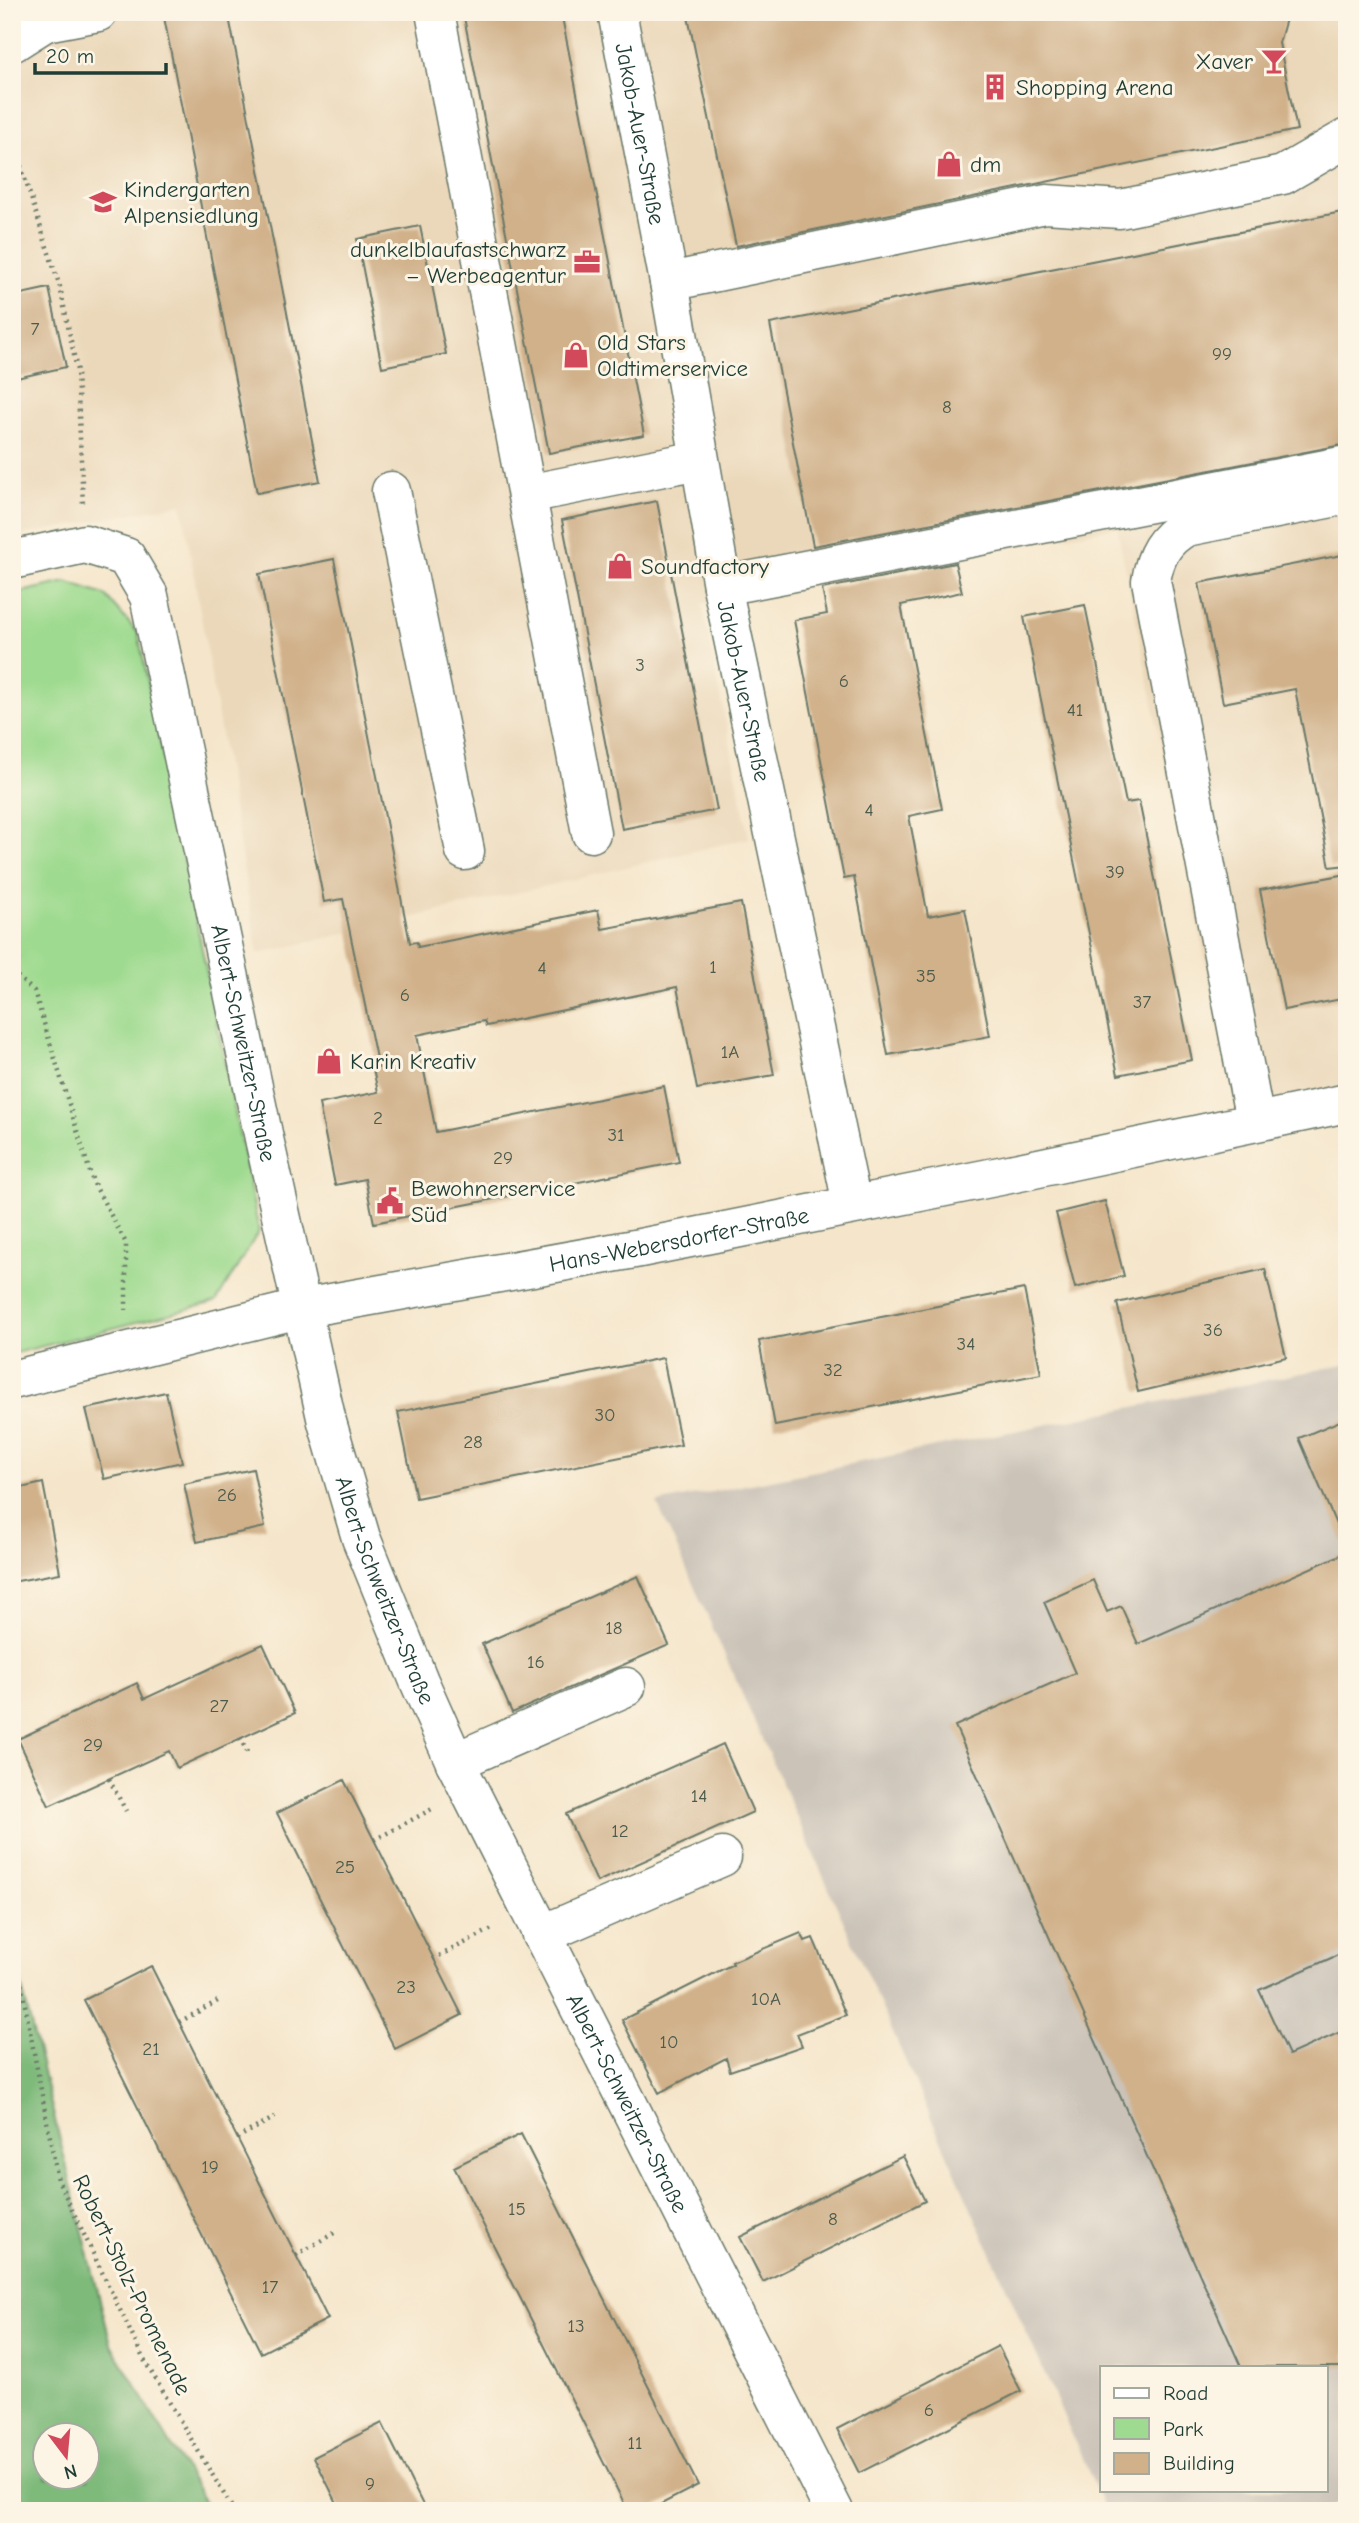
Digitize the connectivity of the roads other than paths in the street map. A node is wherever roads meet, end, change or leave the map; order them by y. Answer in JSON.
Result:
{"nodes":[{"id":1,"x":98,"y":12,"type":"edge"},
{"id":2,"x":435,"y":12,"type":"edge"},
{"id":3,"x":617,"y":12,"type":"edge"},
{"id":4,"x":44,"y":17,"type":"edge"},
{"id":5,"x":12,"y":43,"type":"edge"},
{"id":6,"x":1347,"y":138,"type":"edge"},
{"id":7,"x":669,"y":282,"type":"junction"},
{"id":8,"x":699,"y":460,"type":"junction"},
{"id":9,"x":1347,"y":465,"type":"edge"},
{"id":10,"x":391,"y":491,"type":"dead end"},
{"id":11,"x":527,"y":494,"type":"junction"},
{"id":12,"x":1347,"y":495,"type":"edge"},
{"id":13,"x":12,"y":560,"type":"edge"},
{"id":14,"x":722,"y":586,"type":"junction"},
{"id":15,"x":591,"y":833,"type":"dead end"},
{"id":16,"x":465,"y":850,"type":"dead end"},
{"id":17,"x":1347,"y":1103,"type":"edge"},
{"id":18,"x":1255,"y":1121,"type":"junction"},
{"id":19,"x":852,"y":1204,"type":"junction"},
{"id":20,"x":303,"y":1308,"type":"junction"},
{"id":21,"x":12,"y":1380,"type":"edge"},
{"id":22,"x":626,"y":1687,"type":"dead end"},
{"id":23,"x":462,"y":1776,"type":"junction"},
{"id":24,"x":722,"y":1857,"type":"dead end"},
{"id":25,"x":535,"y":1923,"type":"junction"},
{"id":26,"x":834,"y":2511,"type":"edge"}],
"edges":[{"from":1,"to":4,"type":"street"},
{"from":2,"to":11,"type":"street"},
{"from":3,"to":7,"type":"street","name":"Jakob-Auer-Straße"},
{"from":4,"to":5,"type":"street"},
{"from":6,"to":7,"type":"street"},
{"from":7,"to":8,"type":"street","name":"Jakob-Auer-Straße"},
{"from":8,"to":11,"type":"street"},
{"from":8,"to":14,"type":"street","name":"Jakob-Auer-Straße"},
{"from":9,"to":14,"type":"street"},
{"from":10,"to":16,"type":"street"},
{"from":11,"to":15,"type":"street"},
{"from":12,"to":18,"type":"street"},
{"from":13,"to":20,"type":"street","name":"Albert-Schweitzer-Straße"},
{"from":14,"to":19,"type":"street","name":"Jakob-Auer-Straße"},
{"from":17,"to":18,"type":"street","name":"Hans-Webersdorfer-Straße"},
{"from":18,"to":19,"type":"street","name":"Hans-Webersdorfer-Straße"},
{"from":19,"to":20,"type":"street","name":"Hans-Webersdorfer-Straße"},
{"from":20,"to":21,"type":"street","name":"Hans-Webersdorfer-Straße"},
{"from":20,"to":23,"type":"street","name":"Albert-Schweitzer-Straße"},
{"from":22,"to":23,"type":"street"},
{"from":23,"to":25,"type":"street","name":"Albert-Schweitzer-Straße"},
{"from":24,"to":25,"type":"street"},
{"from":25,"to":26,"type":"street","name":"Albert-Schweitzer-Straße"}]}
